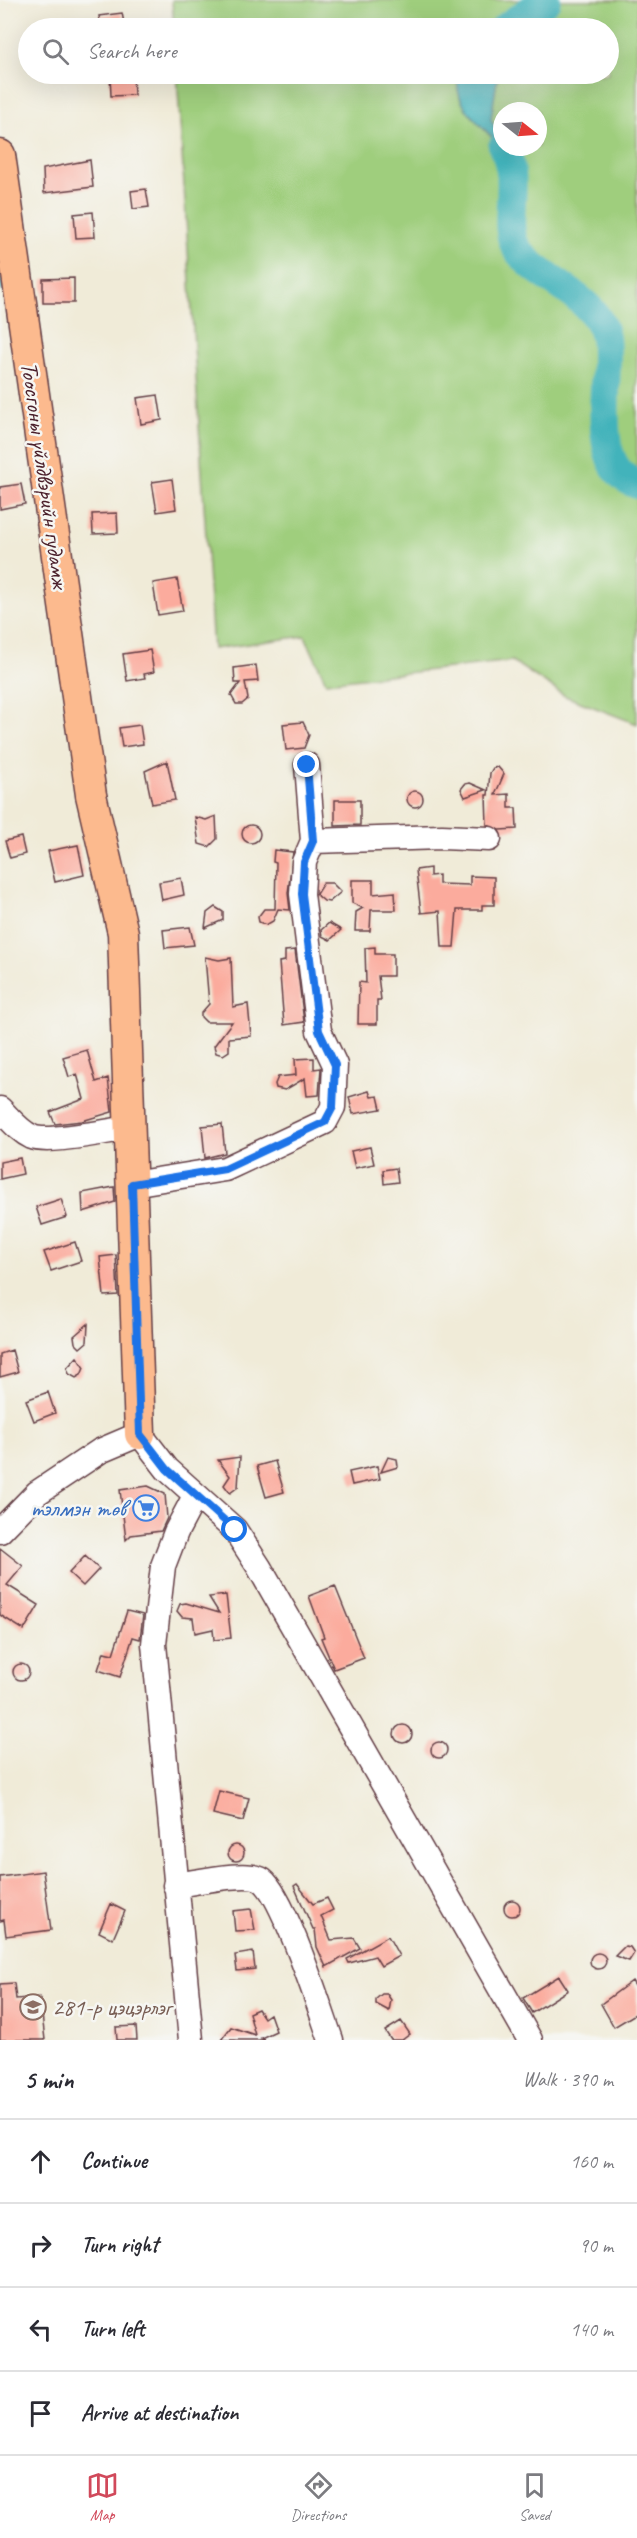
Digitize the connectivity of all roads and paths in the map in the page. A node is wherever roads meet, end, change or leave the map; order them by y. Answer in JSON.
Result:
{"nodes":[{"id":1,"x":0,"y":155,"type":"edge"},
{"id":2,"x":307,"y":765,"type":"dead end"},
{"id":3,"x":489,"y":839,"type":"dead end"},
{"id":4,"x":313,"y":841,"type":"junction"},
{"id":5,"x":0,"y":1109,"type":"edge"},
{"id":6,"x":131,"y":1128,"type":"junction"},
{"id":7,"x":0,"y":1134,"type":"edge"},
{"id":8,"x":34,"y":1138,"type":"junction"},
{"id":9,"x":132,"y":1184,"type":"junction"},
{"id":10,"x":140,"y":1434,"type":"junction"},
{"id":11,"x":195,"y":1496,"type":"junction"},
{"id":12,"x":0,"y":1531,"type":"edge"},
{"id":13,"x":175,"y":1885,"type":"junction"},
{"id":14,"x":191,"y":2040,"type":"edge"},
{"id":15,"x":331,"y":2040,"type":"edge"},
{"id":16,"x":530,"y":2040,"type":"edge"}],
"edges":[{"from":1,"to":6,"type":"main road","name":"Тоосгоны үйлдвэрийн гудамж"},
{"from":2,"to":4,"type":"street"},
{"from":3,"to":4,"type":"street"},
{"from":4,"to":9,"type":"street"},
{"from":5,"to":8,"type":"street"},
{"from":6,"to":8,"type":"street"},
{"from":6,"to":9,"type":"main road","name":"Тоосгоны үйлдвэрийн гудамж"},
{"from":7,"to":8,"type":"street"},
{"from":9,"to":10,"type":"main road","name":"Тоосгоны үйлдвэрийн гудамж"},
{"from":10,"to":11,"type":"street"},
{"from":10,"to":12,"type":"street"},
{"from":11,"to":13,"type":"street"},
{"from":11,"to":16,"type":"street"},
{"from":13,"to":14,"type":"street"},
{"from":13,"to":15,"type":"street"}]}
